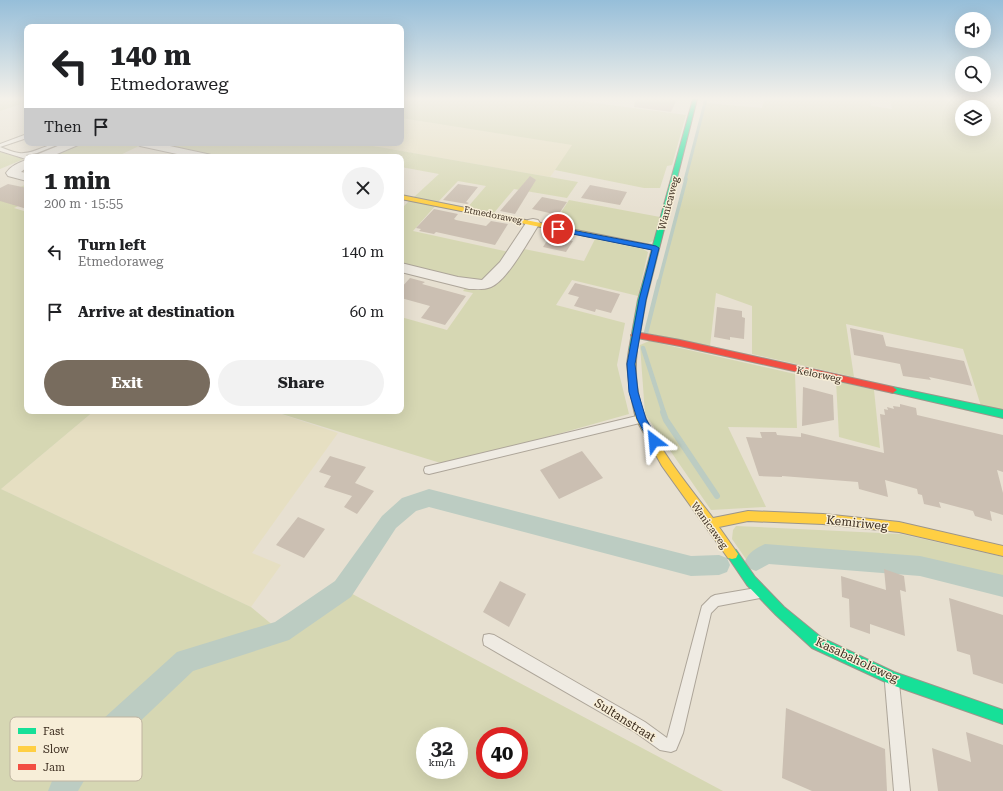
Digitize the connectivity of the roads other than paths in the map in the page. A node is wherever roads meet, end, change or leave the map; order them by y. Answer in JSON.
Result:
{"nodes":[{"id":1,"x":686,"y":136,"type":"edge"},
{"id":2,"x":24,"y":137,"type":"edge"},
{"id":3,"x":0,"y":146,"type":"edge"},
{"id":4,"x":51,"y":146,"type":"edge"},
{"id":5,"x":67,"y":146,"type":"edge"},
{"id":6,"x":154,"y":146,"type":"edge"},
{"id":7,"x":0,"y":150,"type":"edge"},
{"id":8,"x":32,"y":154,"type":"edge"},
{"id":9,"x":47,"y":154,"type":"edge"},
{"id":10,"x":193,"y":154,"type":"edge"},
{"id":11,"x":23,"y":159,"type":"edge"},
{"id":12,"x":24,"y":176,"type":"edge"},
{"id":13,"x":404,"y":198,"type":"edge"},
{"id":14,"x":533,"y":223,"type":"junction"},
{"id":15,"x":656,"y":248,"type":"junction"},
{"id":16,"x":404,"y":269,"type":"edge"},
{"id":17,"x":636,"y":335,"type":"junction"},
{"id":18,"x":1003,"y":414,"type":"edge"},
{"id":19,"x":641,"y":419,"type":"junction"},
{"id":20,"x":429,"y":470,"type":"dead end"},
{"id":21,"x":709,"y":524,"type":"junction"},
{"id":22,"x":1003,"y":551,"type":"edge"},
{"id":23,"x":738,"y":563,"type":"joint"},
{"id":24,"x":762,"y":592,"type":"junction"},
{"id":25,"x":489,"y":640,"type":"dead end"},
{"id":26,"x":892,"y":678,"type":"junction"},
{"id":27,"x":1003,"y":717,"type":"edge"},
{"id":28,"x":902,"y":791,"type":"edge"}],
"edges":[{"from":1,"to":15,"type":"street","name":"Wanicaweg"},
{"from":2,"to":3,"type":"lane"},
{"from":4,"to":8,"type":"lane"},
{"from":5,"to":9,"type":"street"},
{"from":6,"to":10,"type":"street"},
{"from":7,"to":11,"type":"lane"},
{"from":11,"to":12,"type":"street"},
{"from":13,"to":14,"type":"street","name":"Etmedoraweg"},
{"from":14,"to":15,"type":"street","name":"Etmedoraweg"},
{"from":14,"to":16,"type":"street"},
{"from":15,"to":17,"type":"street","name":"Wanicaweg"},
{"from":17,"to":18,"type":"street","name":"Kelorweg"},
{"from":17,"to":19,"type":"street","name":"Wanicaweg"},
{"from":19,"to":20,"type":"lane"},
{"from":19,"to":21,"type":"street","name":"Wanicaweg"},
{"from":21,"to":22,"type":"street","name":"Kemiriweg"},
{"from":21,"to":23,"type":"street","name":"Wanicaweg"},
{"from":23,"to":24,"type":"street","name":"Kasabaholoweg"},
{"from":24,"to":25,"type":"lane","name":"Sultanstraat"},
{"from":24,"to":26,"type":"street","name":"Kasabaholoweg"},
{"from":26,"to":27,"type":"street","name":"Kasabaholoweg"},
{"from":26,"to":28,"type":"lane"}]}
